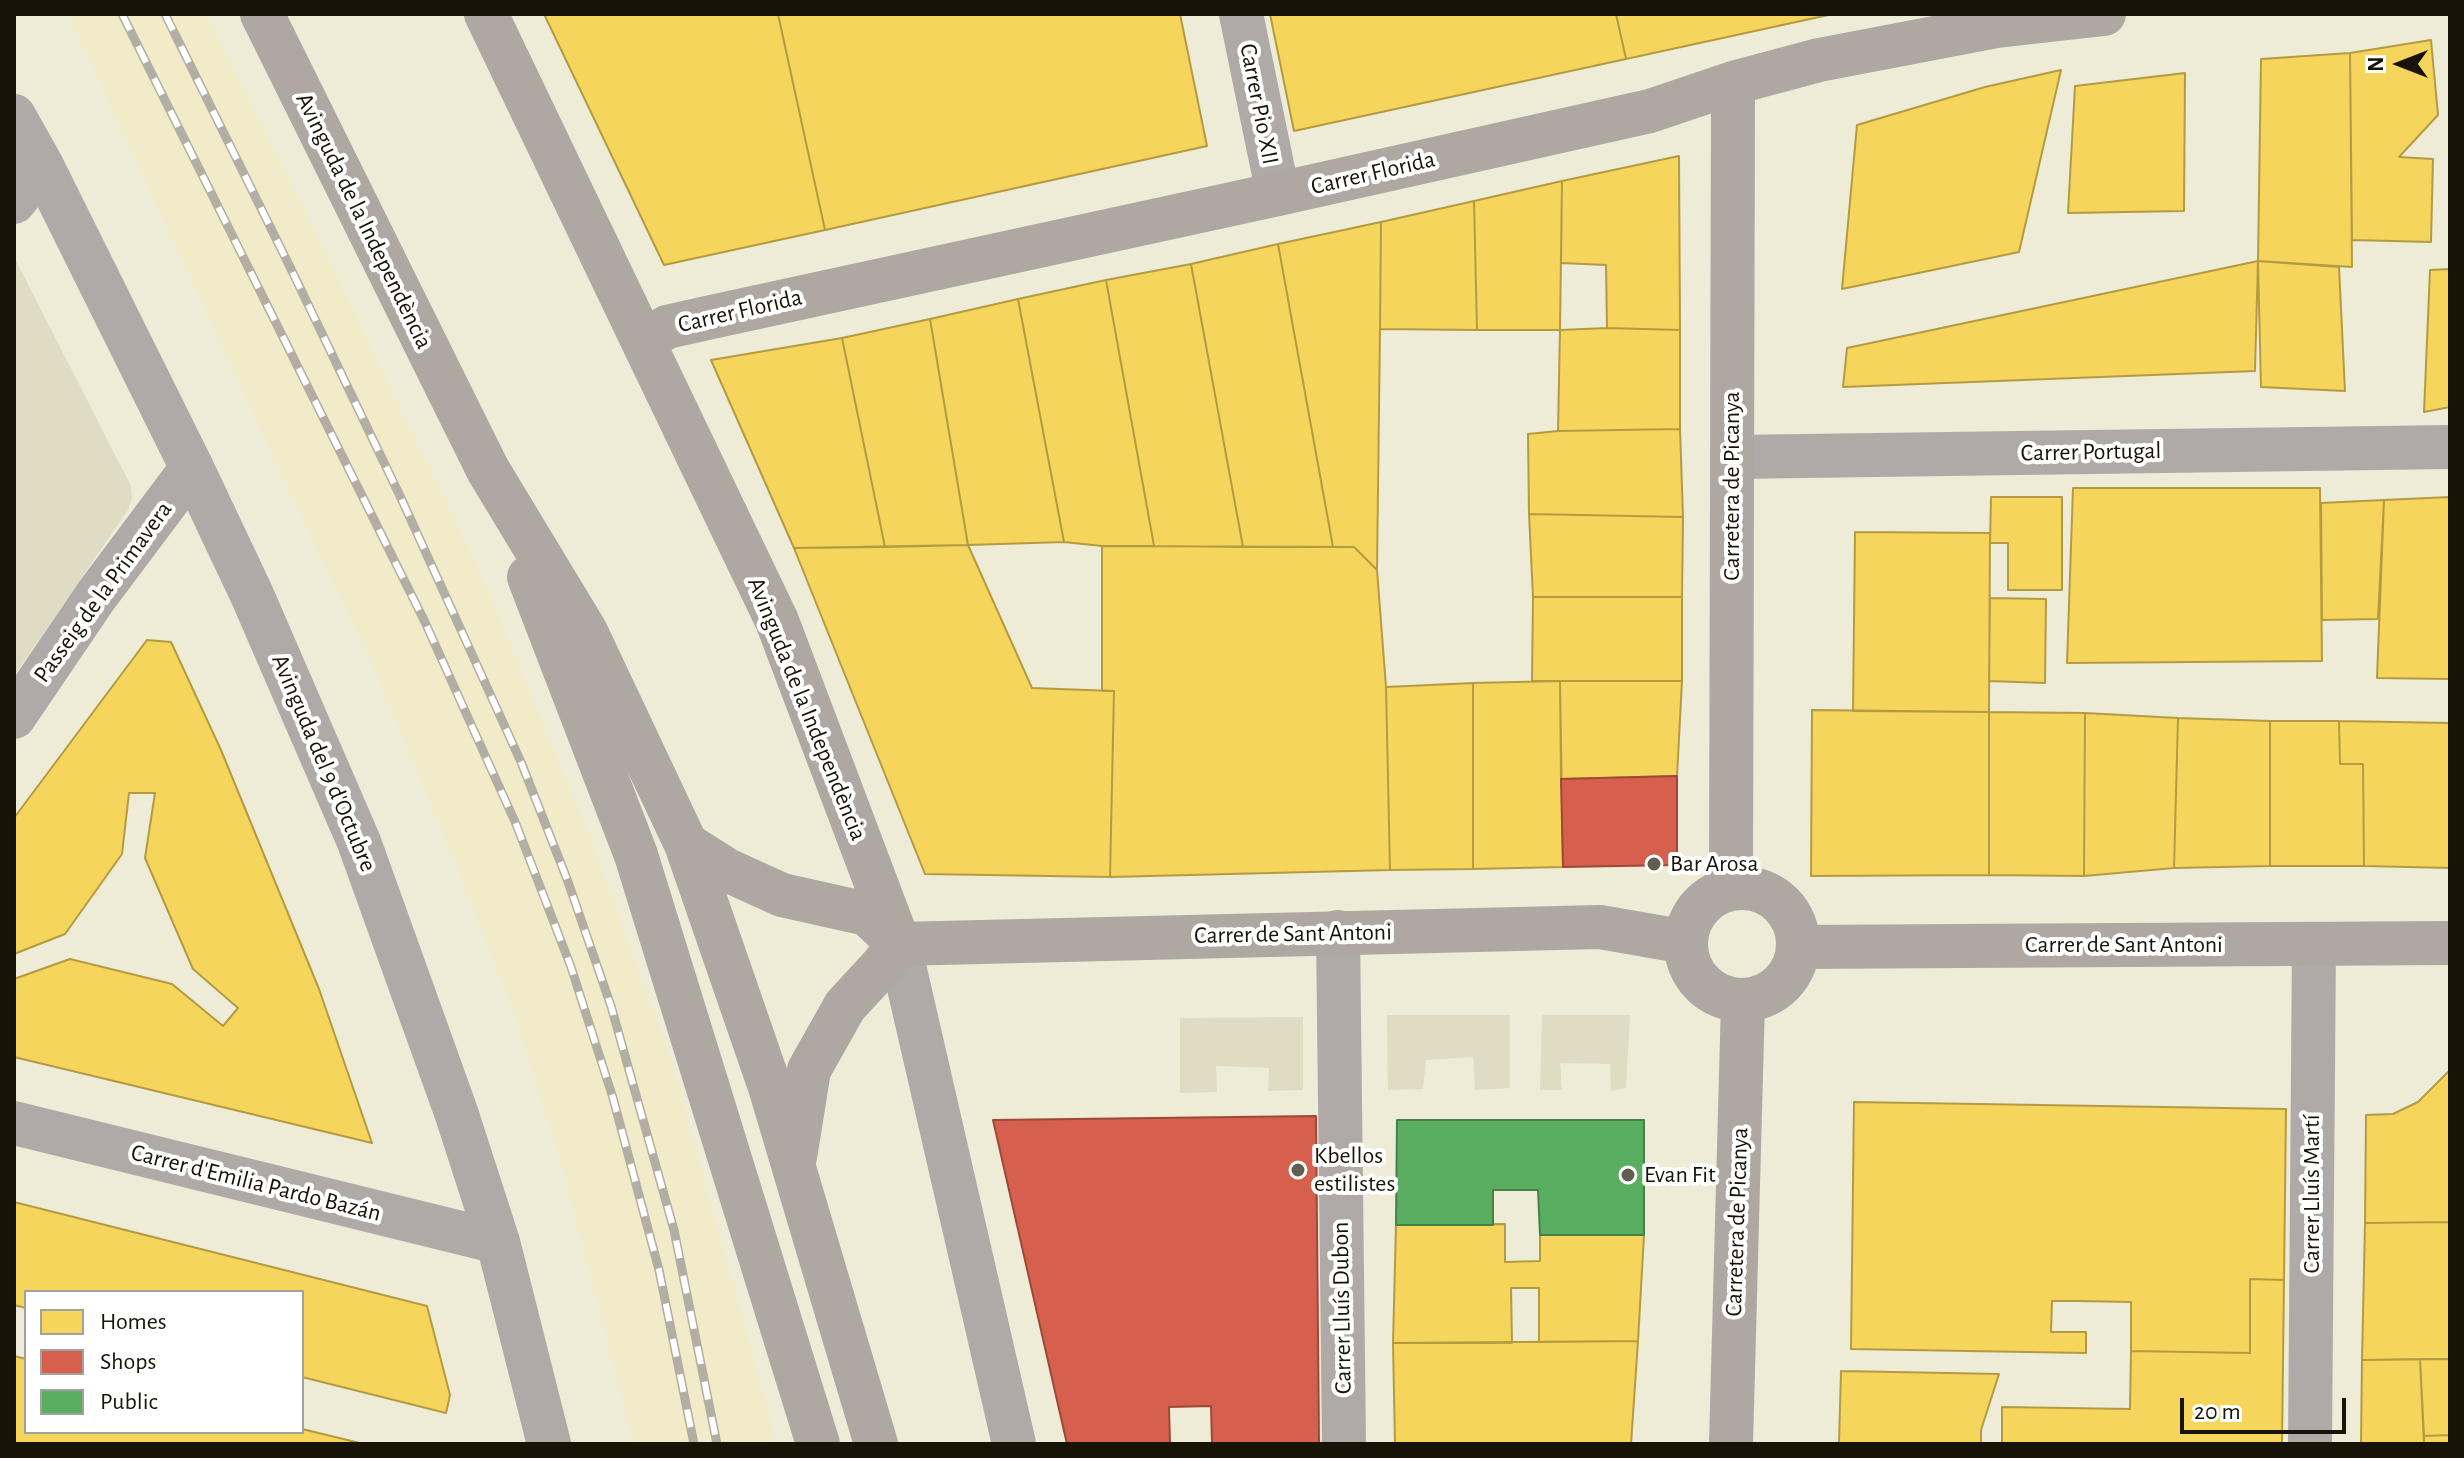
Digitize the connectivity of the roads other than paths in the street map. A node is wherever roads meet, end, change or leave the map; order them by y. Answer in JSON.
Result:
{"nodes":[{"id":1,"x":262,"y":14,"type":"edge"},
{"id":2,"x":486,"y":14,"type":"edge"},
{"id":3,"x":1241,"y":14,"type":"edge"},
{"id":4,"x":2104,"y":14,"type":"edge"},
{"id":5,"x":1995,"y":20,"type":"edge"},
{"id":6,"x":1733,"y":83,"type":"junction"},
{"id":7,"x":14,"y":116,"type":"edge"},
{"id":8,"x":42,"y":166,"type":"junction"},
{"id":9,"x":1278,"y":194,"type":"junction"},
{"id":10,"x":14,"y":202,"type":"edge"},
{"id":11,"x":644,"y":341,"type":"junction"},
{"id":12,"x":2450,"y":447,"type":"edge"},
{"id":13,"x":1732,"y":457,"type":"junction"},
{"id":14,"x":192,"y":468,"type":"junction"},
{"id":15,"x":488,"y":470,"type":"junction"},
{"id":16,"x":14,"y":717,"type":"edge"},
{"id":17,"x":686,"y":844,"type":"junction"},
{"id":18,"x":1731,"y":889,"type":"junction"},
{"id":19,"x":1338,"y":932,"type":"junction"},
{"id":20,"x":1686,"y":942,"type":"junction"},
{"id":21,"x":2450,"y":943,"type":"edge"},
{"id":22,"x":899,"y":944,"type":"junction"},
{"id":23,"x":2314,"y":944,"type":"junction"},
{"id":24,"x":1799,"y":947,"type":"junction"},
{"id":25,"x":1743,"y":1001,"type":"junction"},
{"id":26,"x":14,"y":1123,"type":"edge"},
{"id":27,"x":794,"y":1167,"type":"junction"},
{"id":28,"x":498,"y":1242,"type":"junction"},
{"id":29,"x":549,"y":1444,"type":"edge"},
{"id":30,"x":818,"y":1444,"type":"edge"},
{"id":31,"x":876,"y":1444,"type":"edge"},
{"id":32,"x":1014,"y":1444,"type":"edge"},
{"id":33,"x":1344,"y":1444,"type":"edge"},
{"id":34,"x":1731,"y":1444,"type":"edge"},
{"id":35,"x":2310,"y":1444,"type":"edge"}],
"edges":[{"from":1,"to":15,"type":"street","name":"Avinguda de la Independència"},
{"from":2,"to":11,"type":"street","name":"Avinguda de la Independència"},
{"from":3,"to":9,"type":"street","name":"Carrer Pio XII"},
{"from":4,"to":5,"type":"street","name":"Carrer Florida"},
{"from":5,"to":6,"type":"street","name":"Carrer Florida"},
{"from":6,"to":9,"type":"street","name":"Carrer Florida"},
{"from":6,"to":13,"type":"street","name":"Carretera de Picanya"},
{"from":7,"to":8,"type":"street","name":"Avinguda del 9 d'Octubre"},
{"from":8,"to":10,"type":"street"},
{"from":8,"to":14,"type":"street","name":"Avinguda del 9 d'Octubre"},
{"from":9,"to":11,"type":"street","name":"Carrer Florida"},
{"from":11,"to":22,"type":"street","name":"Avinguda de la Independència"},
{"from":12,"to":13,"type":"street","name":"Carrer Portugal"},
{"from":13,"to":18,"type":"street","name":"Carretera de Picanya"},
{"from":14,"to":16,"type":"street","name":"Passeig de la Primavera"},
{"from":14,"to":28,"type":"street","name":"Avinguda del 9 d'Octubre"},
{"from":15,"to":17,"type":"street","name":"Avinguda de la Independència"},
{"from":15,"to":30,"type":"street","name":"Avinguda de la Independència"},
{"from":17,"to":22,"type":"street"},
{"from":17,"to":27,"type":"street","name":"Avinguda de la Independència"},
{"from":18,"to":20,"type":"street"},
{"from":18,"to":24,"type":"street"},
{"from":19,"to":20,"type":"street","name":"Carrer de Sant Antoni"},
{"from":19,"to":22,"type":"street","name":"Carrer de Sant Antoni"},
{"from":19,"to":33,"type":"street","name":"Carrer Lluís Dubon"},
{"from":20,"to":25,"type":"street"},
{"from":21,"to":23,"type":"street","name":"Carrer de Sant Antoni"},
{"from":22,"to":27,"type":"street"},
{"from":22,"to":32,"type":"street","name":"Avinguda de la Independència"},
{"from":23,"to":24,"type":"street","name":"Carrer de Sant Antoni"},
{"from":23,"to":35,"type":"street","name":"Carrer Lluís Martí"},
{"from":24,"to":25,"type":"street"},
{"from":25,"to":34,"type":"street","name":"Carretera de Picanya"},
{"from":26,"to":28,"type":"street","name":"Carrer d'Emilia Pardo Bazán"},
{"from":27,"to":31,"type":"street","name":"Avinguda de la Independència"},
{"from":28,"to":29,"type":"street","name":"Avinguda del 9 d'Octubre"}]}
